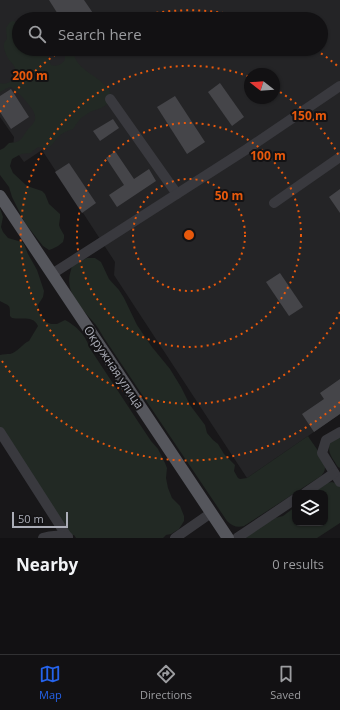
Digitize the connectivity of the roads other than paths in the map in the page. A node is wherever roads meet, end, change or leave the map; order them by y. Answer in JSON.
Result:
{"nodes":[{"id":1,"x":340,"y":86,"type":"edge"},
{"id":2,"x":110,"y":99,"type":"dead end"},
{"id":3,"x":340,"y":157,"type":"edge"},
{"id":4,"x":177,"y":194,"type":"junction"},
{"id":5,"x":0,"y":196,"type":"edge"},
{"id":6,"x":274,"y":203,"type":"dead end"},
{"id":7,"x":52,"y":274,"type":"junction"},
{"id":8,"x":0,"y":432,"type":"edge"},
{"id":9,"x":340,"y":432,"type":"edge"},
{"id":10,"x":337,"y":478,"type":"edge"},
{"id":11,"x":311,"y":490,"type":"edge"},
{"id":12,"x":292,"y":502,"type":"edge"},
{"id":13,"x":211,"y":513,"type":"junction"},
{"id":14,"x":43,"y":538,"type":"edge"},
{"id":15,"x":68,"y":538,"type":"edge"},
{"id":16,"x":175,"y":538,"type":"edge"},
{"id":17,"x":228,"y":538,"type":"edge"},
{"id":18,"x":237,"y":538,"type":"edge"}],
"edges":[{"from":1,"to":4,"type":"lane"},
{"from":2,"to":4,"type":"lane"},
{"from":3,"to":6,"type":"lane"},
{"from":4,"to":7,"type":"lane"},
{"from":5,"to":7,"type":"main road","name":"Окружная улица"},
{"from":7,"to":13,"type":"main road","name":"Окружная улица"},
{"from":8,"to":15,"type":"lane"},
{"from":9,"to":10,"type":"lane"},
{"from":10,"to":11,"type":"lane"},
{"from":12,"to":18,"type":"lane"},
{"from":13,"to":16,"type":"lane"},
{"from":13,"to":17,"type":"main road","name":"Окружная улица"},
{"from":14,"to":15,"type":"lane"}]}
